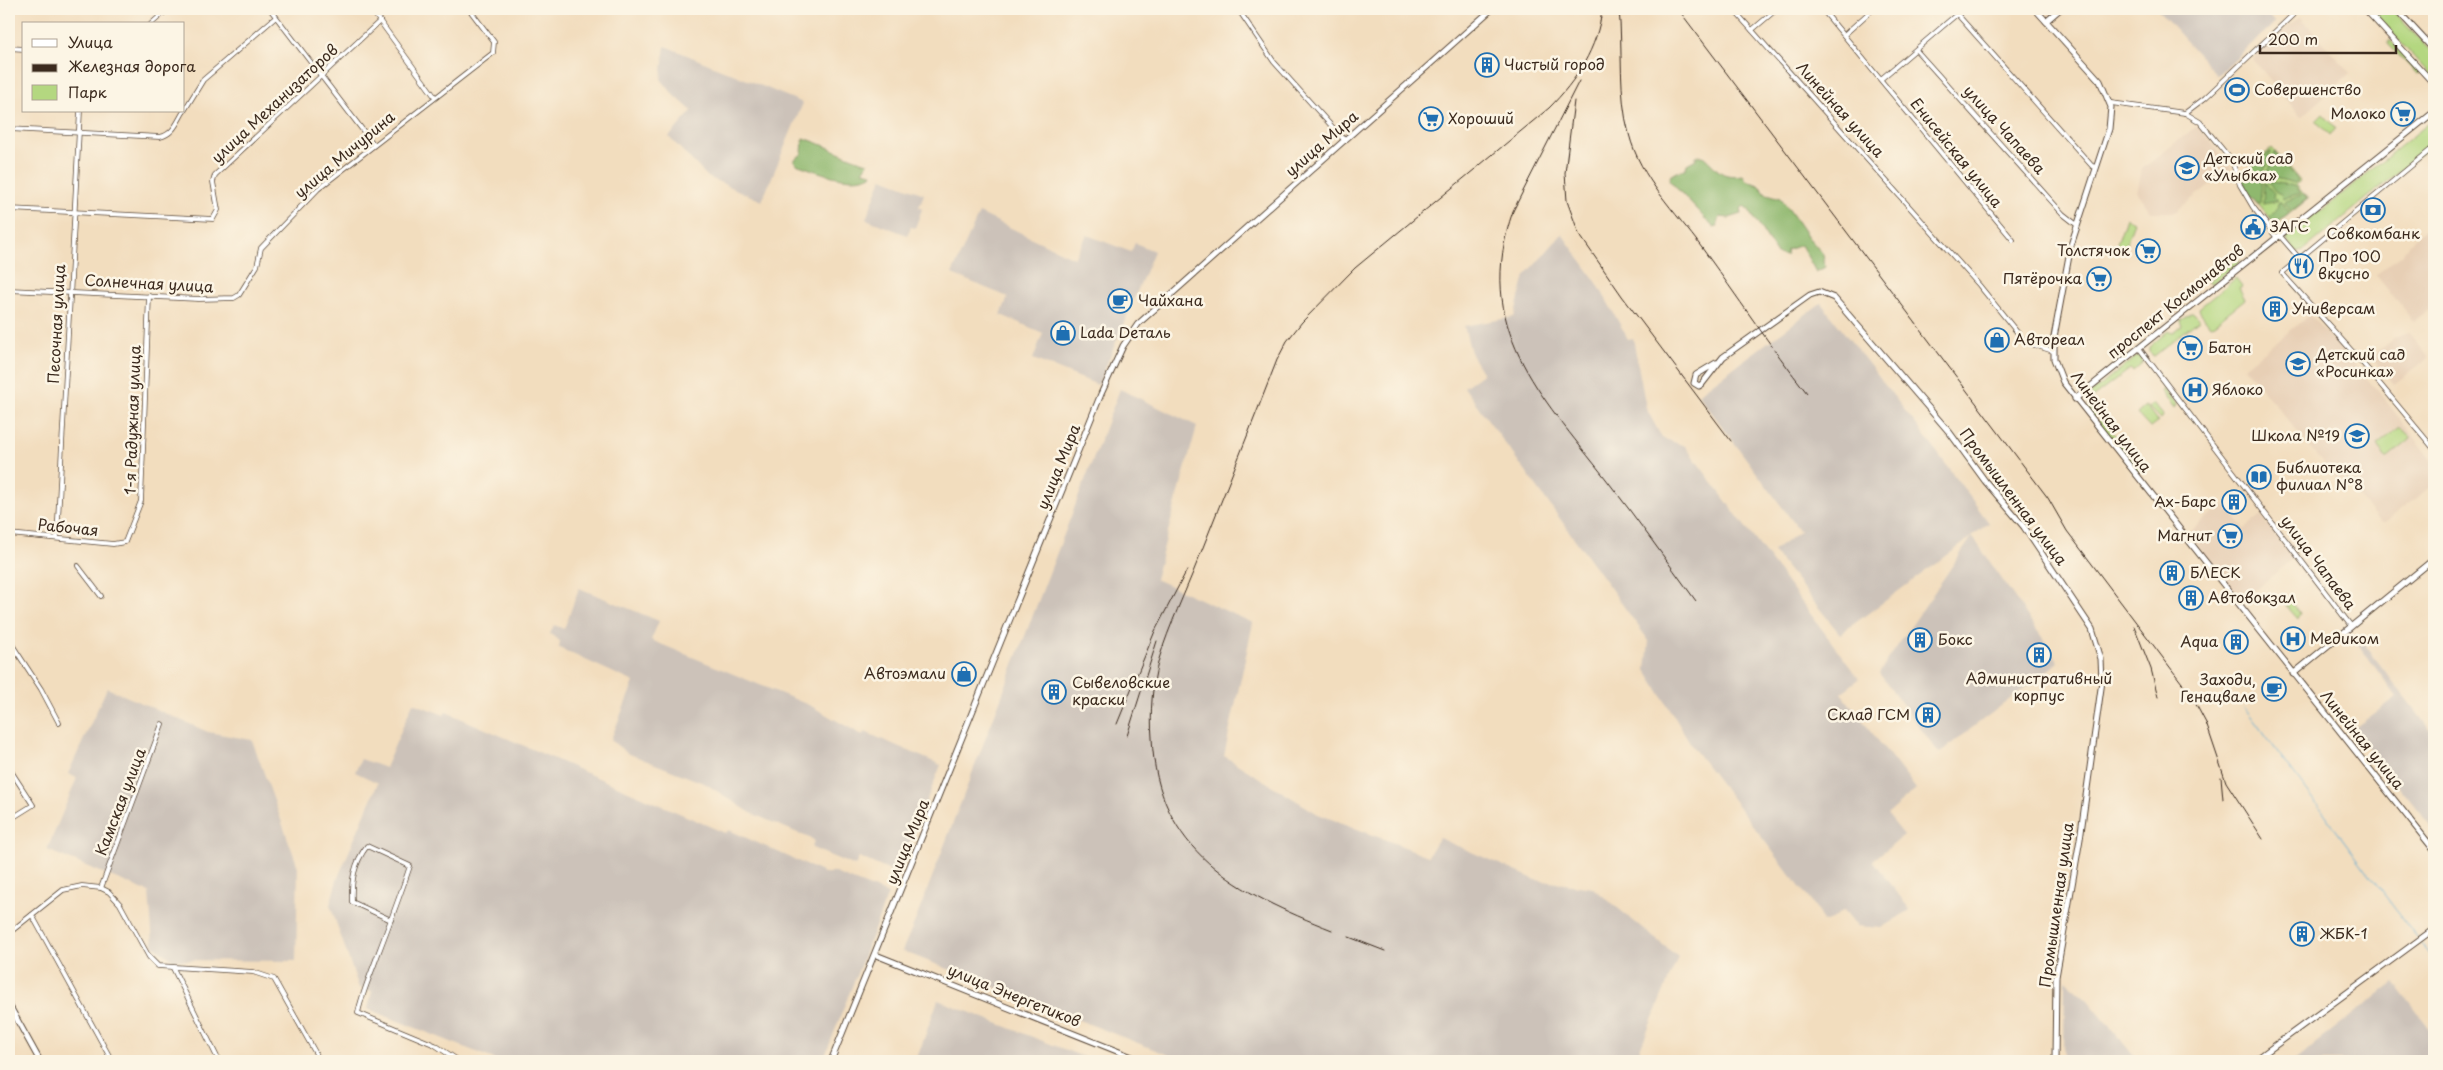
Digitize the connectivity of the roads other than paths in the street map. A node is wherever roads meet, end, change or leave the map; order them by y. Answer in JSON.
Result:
{"nodes":[{"id":1,"x":168,"y":9,"type":"edge"},
{"id":2,"x":270,"y":9,"type":"edge"},
{"id":3,"x":371,"y":9,"type":"edge"},
{"id":4,"x":469,"y":9,"type":"edge"},
{"id":5,"x":1238,"y":9,"type":"edge"},
{"id":6,"x":1492,"y":9,"type":"edge"},
{"id":7,"x":1733,"y":9,"type":"edge"},
{"id":8,"x":1777,"y":9,"type":"edge"},
{"id":9,"x":1822,"y":9,"type":"edge"},
{"id":10,"x":1873,"y":9,"type":"edge"},
{"id":11,"x":1963,"y":9,"type":"edge"},
{"id":12,"x":2035,"y":9,"type":"edge"},
{"id":13,"x":2060,"y":9,"type":"edge"},
{"id":14,"x":2299,"y":9,"type":"edge"},
{"id":15,"x":2365,"y":9,"type":"edge"},
{"id":16,"x":2396,"y":9,"type":"edge"},
{"id":17,"x":1957,"y":14,"type":"junction"},
{"id":18,"x":276,"y":17,"type":"junction"},
{"id":19,"x":380,"y":21,"type":"junction"},
{"id":20,"x":2046,"y":21,"type":"junction"},
{"id":21,"x":153,"y":22,"type":"edge"},
{"id":22,"x":1752,"y":30,"type":"junction"},
{"id":23,"x":1844,"y":35,"type":"junction"},
{"id":24,"x":9,"y":48,"type":"edge"},
{"id":25,"x":22,"y":49,"type":"edge"},
{"id":26,"x":1916,"y":50,"type":"junction"},
{"id":27,"x":2434,"y":50,"type":"edge"},
{"id":28,"x":322,"y":76,"type":"junction"},
{"id":29,"x":1881,"y":79,"type":"junction"},
{"id":30,"x":2434,"y":84,"type":"edge"},
{"id":31,"x":435,"y":97,"type":"junction"},
{"id":32,"x":2111,"y":102,"type":"junction"},
{"id":33,"x":185,"y":109,"type":"edge"},
{"id":34,"x":80,"y":112,"type":"edge"},
{"id":35,"x":183,"y":112,"type":"edge"},
{"id":36,"x":2434,"y":112,"type":"edge"},
{"id":37,"x":2185,"y":113,"type":"junction"},
{"id":38,"x":9,"y":129,"type":"edge"},
{"id":39,"x":78,"y":132,"type":"junction"},
{"id":40,"x":1345,"y":141,"type":"junction"},
{"id":41,"x":374,"y":144,"type":"junction"},
{"id":42,"x":2434,"y":147,"type":"edge"},
{"id":43,"x":2096,"y":167,"type":"junction"},
{"id":44,"x":9,"y":209,"type":"edge"},
{"id":45,"x":74,"y":212,"type":"junction"},
{"id":46,"x":2078,"y":224,"type":"junction"},
{"id":47,"x":2278,"y":237,"type":"junction"},
{"id":48,"x":2013,"y":240,"type":"dead end"},
{"id":49,"x":2299,"y":258,"type":"junction"},
{"id":50,"x":9,"y":290,"type":"edge"},
{"id":51,"x":70,"y":292,"type":"junction"},
{"id":52,"x":149,"y":296,"type":"junction"},
{"id":53,"x":227,"y":299,"type":"joint"},
{"id":54,"x":2139,"y":348,"type":"junction"},
{"id":55,"x":2053,"y":351,"type":"junction"},
{"id":56,"x":1716,"y":363,"type":"junction"},
{"id":57,"x":2075,"y":399,"type":"junction"},
{"id":58,"x":2434,"y":449,"type":"edge"},
{"id":59,"x":9,"y":534,"type":"edge"},
{"id":60,"x":57,"y":538,"type":"junction"},
{"id":61,"x":125,"y":542,"type":"joint"},
{"id":62,"x":2434,"y":559,"type":"edge"},
{"id":63,"x":78,"y":566,"type":"dead end"},
{"id":64,"x":101,"y":596,"type":"dead end"},
{"id":65,"x":2351,"y":626,"type":"junction"},
{"id":66,"x":9,"y":640,"type":"edge"},
{"id":67,"x":2293,"y":674,"type":"junction"},
{"id":68,"x":59,"y":723,"type":"dead end"},
{"id":69,"x":162,"y":724,"type":"dead end"},
{"id":70,"x":9,"y":768,"type":"edge"},
{"id":71,"x":9,"y":820,"type":"edge"},
{"id":72,"x":2434,"y":850,"type":"edge"},
{"id":73,"x":101,"y":888,"type":"junction"},
{"id":74,"x":32,"y":915,"type":"junction"},
{"id":75,"x":391,"y":920,"type":"junction"},
{"id":76,"x":2434,"y":928,"type":"edge"},
{"id":77,"x":9,"y":933,"type":"edge"},
{"id":78,"x":876,"y":954,"type":"junction"},
{"id":79,"x":173,"y":968,"type":"junction"},
{"id":80,"x":9,"y":1006,"type":"edge"},
{"id":81,"x":40,"y":1061,"type":"edge"},
{"id":82,"x":112,"y":1061,"type":"edge"},
{"id":83,"x":220,"y":1061,"type":"edge"},
{"id":84,"x":320,"y":1061,"type":"edge"},
{"id":85,"x":459,"y":1061,"type":"edge"},
{"id":86,"x":831,"y":1061,"type":"edge"},
{"id":87,"x":1142,"y":1061,"type":"edge"},
{"id":88,"x":2055,"y":1061,"type":"edge"},
{"id":89,"x":2254,"y":1061,"type":"edge"}],
"edges":[{"from":1,"to":21,"type":"street"},
{"from":2,"to":18,"type":"street"},
{"from":3,"to":19,"type":"street"},
{"from":4,"to":31,"type":"street","name":"улица Мичурина"},
{"from":5,"to":40,"type":"street"},
{"from":6,"to":40,"type":"main road","name":"улица Мира"},
{"from":7,"to":22,"type":"street","name":"Линейная улица"},
{"from":8,"to":22,"type":"street"},
{"from":9,"to":23,"type":"street","name":"Енисейская улица"},
{"from":10,"to":23,"type":"street"},
{"from":11,"to":17,"type":"street"},
{"from":12,"to":20,"type":"main road"},
{"from":13,"to":20,"type":"main road"},
{"from":14,"to":37,"type":"street"},
{"from":15,"to":30,"type":"main road"},
{"from":16,"to":27,"type":"main road"},
{"from":17,"to":26,"type":"street"},
{"from":17,"to":43,"type":"street"},
{"from":18,"to":28,"type":"street"},
{"from":18,"to":33,"type":"street"},
{"from":19,"to":28,"type":"street","name":"улица Механизаторов"},
{"from":19,"to":31,"type":"street"},
{"from":20,"to":32,"type":"main road"},
{"from":22,"to":55,"type":"street","name":"Линейная улица"},
{"from":23,"to":29,"type":"street","name":"Енисейская улица"},
{"from":24,"to":25,"type":"street"},
{"from":26,"to":29,"type":"street"},
{"from":26,"to":46,"type":"street","name":"улица Чапаева"},
{"from":28,"to":41,"type":"street"},
{"from":28,"to":45,"type":"street","name":"улица Механизаторов"},
{"from":29,"to":48,"type":"street","name":"Енисейская улица"},
{"from":31,"to":41,"type":"street","name":"улица Мичурина"},
{"from":32,"to":37,"type":"street"},
{"from":32,"to":43,"type":"main road"},
{"from":34,"to":39,"type":"street","name":"Песочная улица"},
{"from":35,"to":39,"type":"street"},
{"from":36,"to":47,"type":"main road","name":"проспект Космонавтов"},
{"from":37,"to":47,"type":"street"},
{"from":38,"to":39,"type":"street"},
{"from":39,"to":45,"type":"street","name":"Песочная улица"},
{"from":40,"to":78,"type":"main road","name":"улица Мира"},
{"from":41,"to":53,"type":"street","name":"улица Мичурина"},
{"from":42,"to":49,"type":"street"},
{"from":43,"to":46,"type":"main road"},
{"from":44,"to":45,"type":"street","name":"улица Механизаторов"},
{"from":45,"to":51,"type":"street","name":"Песочная улица"},
{"from":46,"to":55,"type":"main road"},
{"from":47,"to":49,"type":"street"},
{"from":47,"to":54,"type":"main road","name":"проспект Космонавтов"},
{"from":49,"to":58,"type":"street"},
{"from":50,"to":51,"type":"street","name":"Солнечная улица"},
{"from":51,"to":52,"type":"street","name":"Солнечная улица"},
{"from":51,"to":60,"type":"street","name":"Песочная улица"},
{"from":52,"to":53,"type":"street","name":"Солнечная улица"},
{"from":52,"to":61,"type":"street","name":"1-я Радужная улица"},
{"from":54,"to":57,"type":"main road","name":"проспект Космонавтов"},
{"from":54,"to":65,"type":"street","name":"улица Чапаева"},
{"from":55,"to":57,"type":"main road","name":"Линейная улица"},
{"from":56,"to":56,"type":"main road","name":"Промышленная улица"},
{"from":56,"to":88,"type":"main road","name":"Промышленная улица"},
{"from":57,"to":67,"type":"main road","name":"Линейная улица"},
{"from":59,"to":60,"type":"street","name":"Рабочая"},
{"from":60,"to":61,"type":"street","name":"Рабочая"},
{"from":62,"to":65,"type":"main road"},
{"from":63,"to":64,"type":"street"},
{"from":65,"to":67,"type":"main road"},
{"from":66,"to":68,"type":"street"},
{"from":67,"to":72,"type":"main road","name":"Линейная улица"},
{"from":69,"to":73,"type":"street","name":"Камская улица"},
{"from":70,"to":71,"type":"street"},
{"from":73,"to":74,"type":"street"},
{"from":73,"to":79,"type":"street"},
{"from":74,"to":77,"type":"street"},
{"from":74,"to":82,"type":"street"},
{"from":75,"to":75,"type":"street"},
{"from":75,"to":85,"type":"street"},
{"from":76,"to":89,"type":"main road"},
{"from":78,"to":86,"type":"main road","name":"улица Мира"},
{"from":78,"to":87,"type":"main road","name":"улица Энергетиков"},
{"from":79,"to":83,"type":"street"},
{"from":79,"to":84,"type":"street"},
{"from":80,"to":81,"type":"main road"}]}
